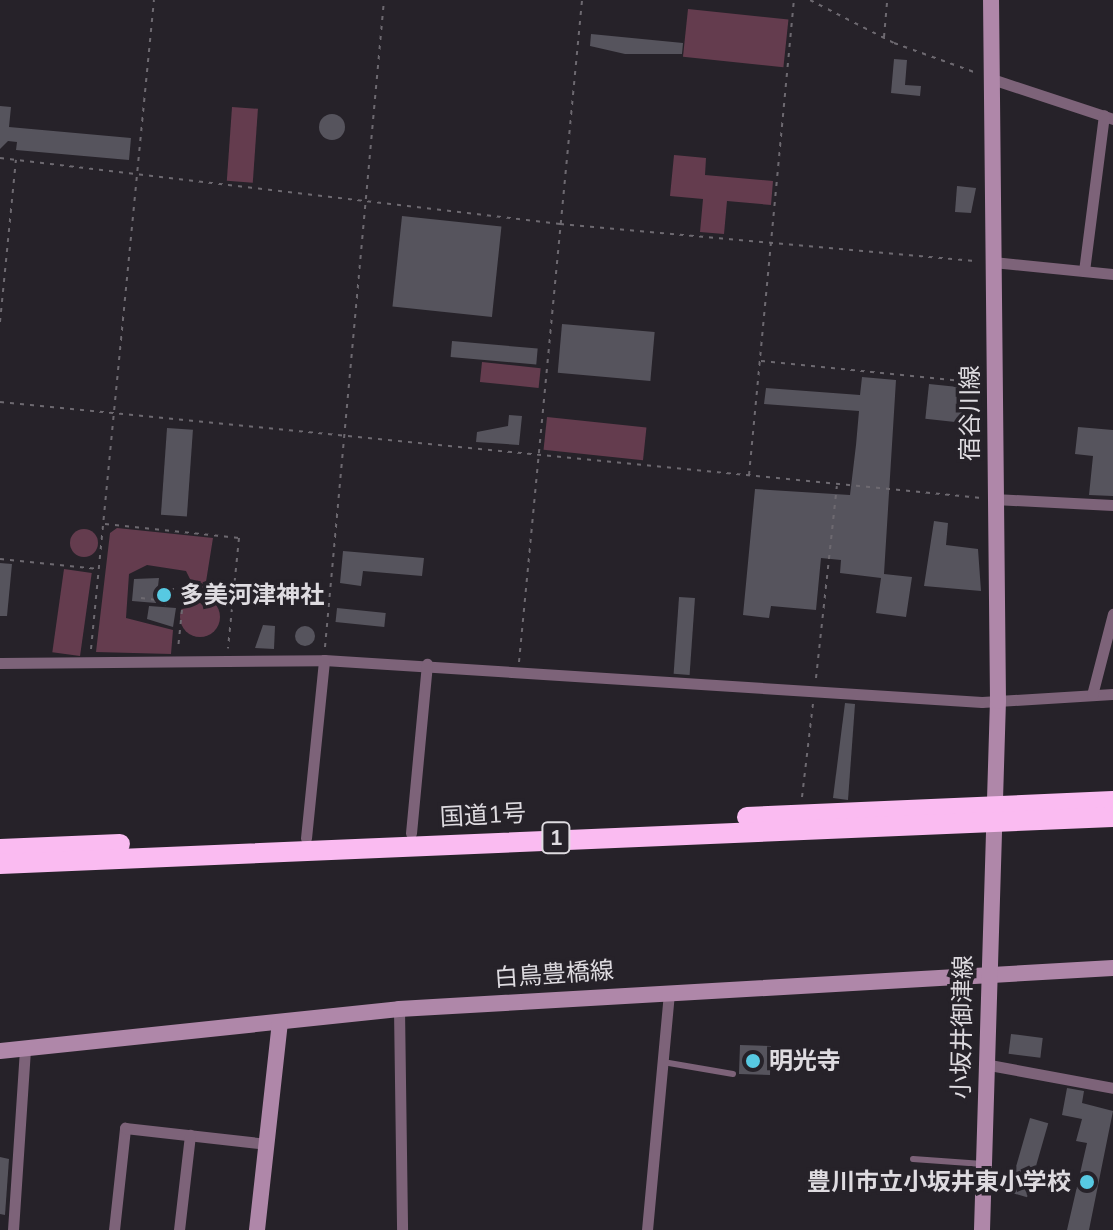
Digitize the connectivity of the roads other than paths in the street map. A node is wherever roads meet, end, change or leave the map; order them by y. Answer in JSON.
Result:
{"nodes":[{"id":1,"x":991,"y":0,"type":"edge"},
{"id":2,"x":992,"y":79,"type":"junction"},
{"id":3,"x":1108,"y":117,"type":"edge"},
{"id":4,"x":993,"y":262,"type":"junction"},
{"id":5,"x":1084,"y":271,"type":"junction"},
{"id":6,"x":1113,"y":274,"type":"edge"},
{"id":7,"x":994,"y":499,"type":"junction"},
{"id":8,"x":1113,"y":505,"type":"edge"},
{"id":9,"x":1113,"y":614,"type":"edge"},
{"id":10,"x":324,"y":660,"type":"junction"},
{"id":11,"x":0,"y":663,"type":"edge"},
{"id":12,"x":427,"y":664,"type":"junction"},
{"id":13,"x":1113,"y":694,"type":"edge"},
{"id":14,"x":1092,"y":695,"type":"junction"},
{"id":15,"x":998,"y":701,"type":"junction"},
{"id":16,"x":1113,"y":801,"type":"edge"},
{"id":17,"x":992,"y":816,"type":"junction"},
{"id":18,"x":1113,"y":817,"type":"edge"},
{"id":19,"x":411,"y":833,"type":"junction"},
{"id":20,"x":306,"y":838,"type":"junction"},
{"id":21,"x":0,"y":849,"type":"edge"},
{"id":22,"x":0,"y":864,"type":"edge"},
{"id":23,"x":1113,"y":968,"type":"edge"},
{"id":24,"x":986,"y":975,"type":"junction"},
{"id":25,"x":669,"y":991,"type":"junction"},
{"id":26,"x":399,"y":1009,"type":"junction"},
{"id":27,"x":280,"y":1022,"type":"junction"},
{"id":28,"x":25,"y":1048,"type":"junction"},
{"id":29,"x":0,"y":1051,"type":"edge"},
{"id":30,"x":659,"y":1061,"type":"junction"},
{"id":31,"x":984,"y":1064,"type":"junction"},
{"id":32,"x":733,"y":1074,"type":"dead end"},
{"id":33,"x":1113,"y":1088,"type":"edge"},
{"id":34,"x":190,"y":1135,"type":"junction"},
{"id":35,"x":267,"y":1144,"type":"junction"},
{"id":36,"x":913,"y":1159,"type":"dead end"},
{"id":37,"x":983,"y":1164,"type":"junction"},
{"id":38,"x":13,"y":1230,"type":"edge"},
{"id":39,"x":114,"y":1230,"type":"edge"},
{"id":40,"x":179,"y":1230,"type":"edge"},
{"id":41,"x":257,"y":1230,"type":"edge"},
{"id":42,"x":402,"y":1230,"type":"edge"},
{"id":43,"x":647,"y":1230,"type":"edge"},
{"id":44,"x":982,"y":1230,"type":"edge"}],
"edges":[{"from":1,"to":2,"type":"main road","name":"宿谷川線"},
{"from":2,"to":3,"type":"street"},
{"from":2,"to":4,"type":"main road","name":"宿谷川線"},
{"from":3,"to":5,"type":"street"},
{"from":4,"to":5,"type":"street"},
{"from":4,"to":7,"type":"main road","name":"宿谷川線"},
{"from":5,"to":6,"type":"street"},
{"from":7,"to":8,"type":"street"},
{"from":7,"to":15,"type":"main road","name":"宿谷川線"},
{"from":9,"to":14,"type":"street"},
{"from":10,"to":11,"type":"street"},
{"from":10,"to":12,"type":"street"},
{"from":10,"to":20,"type":"street"},
{"from":12,"to":15,"type":"street"},
{"from":12,"to":19,"type":"street"},
{"from":13,"to":14,"type":"street"},
{"from":14,"to":15,"type":"street"},
{"from":15,"to":17,"type":"main road","name":"宿谷川線"},
{"from":16,"to":17,"type":"highway","name":"国道1号","number":"1"},
{"from":17,"to":18,"type":"highway","name":"国道1号","number":"1"},
{"from":17,"to":19,"type":"highway","name":"国道1号","number":"1"},
{"from":17,"to":22,"type":"highway","name":"国道1号","number":"1"},
{"from":17,"to":24,"type":"main road","name":"小坂井御津線"},
{"from":19,"to":20,"type":"highway","name":"国道1号","number":"1"},
{"from":20,"to":21,"type":"highway","name":"国道1号","number":"1"},
{"from":23,"to":24,"type":"main road","name":"白鳥豊橋線"},
{"from":24,"to":25,"type":"main road","name":"白鳥豊橋線"},
{"from":24,"to":31,"type":"main road","name":"小坂井御津線"},
{"from":25,"to":26,"type":"main road","name":"白鳥豊橋線"},
{"from":25,"to":30,"type":"street"},
{"from":26,"to":27,"type":"main road","name":"白鳥豊橋線"},
{"from":26,"to":42,"type":"street"},
{"from":27,"to":28,"type":"main road","name":"白鳥豊橋線"},
{"from":27,"to":35,"type":"main road"},
{"from":28,"to":29,"type":"main road","name":"白鳥豊橋線"},
{"from":28,"to":38,"type":"street"},
{"from":30,"to":32,"type":"lane"},
{"from":30,"to":43,"type":"street"},
{"from":31,"to":33,"type":"street"},
{"from":31,"to":37,"type":"main road","name":"小坂井御津線"},
{"from":34,"to":35,"type":"street"},
{"from":34,"to":39,"type":"street"},
{"from":34,"to":40,"type":"street"},
{"from":35,"to":41,"type":"main road"},
{"from":36,"to":37,"type":"lane"},
{"from":37,"to":44,"type":"main road","name":"小坂井御津線"}]}
